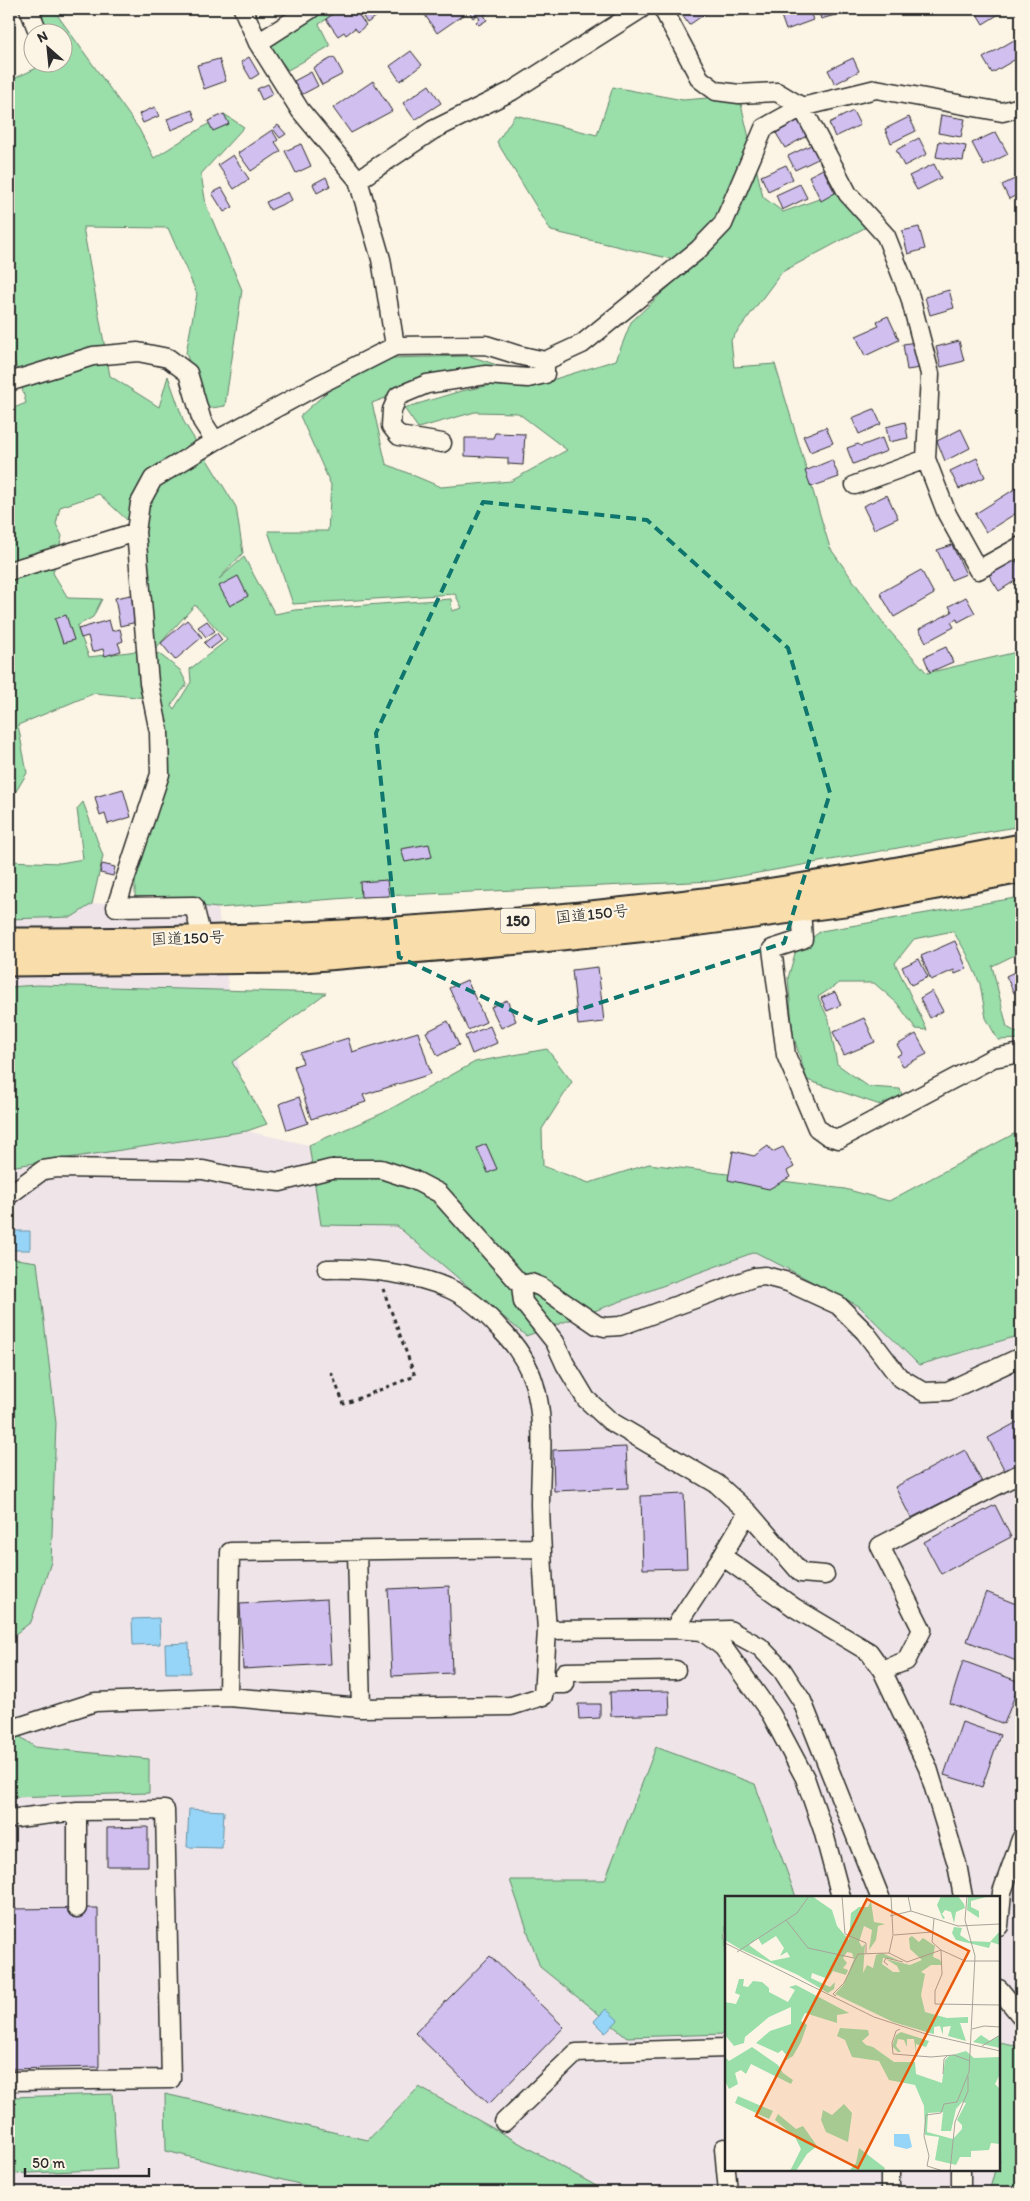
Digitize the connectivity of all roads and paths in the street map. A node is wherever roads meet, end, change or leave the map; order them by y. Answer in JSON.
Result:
{"nodes":[{"id":1,"x":29,"y":9,"type":"edge"},
{"id":2,"x":243,"y":9,"type":"edge"},
{"id":3,"x":311,"y":9,"type":"edge"},
{"id":4,"x":641,"y":9,"type":"edge"},
{"id":5,"x":664,"y":9,"type":"edge"},
{"id":6,"x":34,"y":22,"type":"edge"},
{"id":7,"x":258,"y":43,"type":"junction"},
{"id":8,"x":802,"y":107,"type":"junction"},
{"id":9,"x":1021,"y":107,"type":"edge"},
{"id":10,"x":358,"y":180,"type":"junction"},
{"id":11,"x":395,"y":346,"type":"junction"},
{"id":12,"x":545,"y":361,"type":"junction"},
{"id":13,"x":9,"y":382,"type":"edge"},
{"id":14,"x":215,"y":441,"type":"junction"},
{"id":15,"x":442,"y":443,"type":"dead end"},
{"id":16,"x":926,"y":459,"type":"junction"},
{"id":17,"x":855,"y":484,"type":"dead end"},
{"id":18,"x":136,"y":532,"type":"junction"},
{"id":19,"x":1021,"y":546,"type":"edge"},
{"id":20,"x":9,"y":571,"type":"edge"},
{"id":21,"x":1021,"y":848,"type":"edge"},
{"id":22,"x":1021,"y":870,"type":"edge"},
{"id":23,"x":801,"y":909,"type":"junction"},
{"id":24,"x":202,"y":938,"type":"junction"},
{"id":25,"x":9,"y":941,"type":"edge"},
{"id":26,"x":9,"y":963,"type":"edge"},
{"id":27,"x":1021,"y":1053,"type":"edge"},
{"id":28,"x":9,"y":1195,"type":"edge"},
{"id":29,"x":327,"y":1269,"type":"dead end"},
{"id":30,"x":376,"y":1272,"type":"junction"},
{"id":31,"x":521,"y":1285,"type":"junction"},
{"id":32,"x":1021,"y":1357,"type":"edge"},
{"id":33,"x":331,"y":1372,"type":"dead end"},
{"id":34,"x":1021,"y":1473,"type":"edge"},
{"id":35,"x":748,"y":1512,"type":"junction"},
{"id":36,"x":540,"y":1548,"type":"junction"},
{"id":37,"x":357,"y":1552,"type":"junction"},
{"id":38,"x":722,"y":1556,"type":"junction"},
{"id":39,"x":825,"y":1575,"type":"dead end"},
{"id":40,"x":674,"y":1629,"type":"junction"},
{"id":41,"x":547,"y":1630,"type":"junction"},
{"id":42,"x":702,"y":1631,"type":"junction"},
{"id":43,"x":676,"y":1670,"type":"dead end"},
{"id":44,"x":882,"y":1670,"type":"junction"},
{"id":45,"x":544,"y":1684,"type":"junction"},
{"id":46,"x":228,"y":1697,"type":"junction"},
{"id":47,"x":361,"y":1708,"type":"junction"},
{"id":48,"x":9,"y":1730,"type":"edge"},
{"id":49,"x":77,"y":1811,"type":"junction"},
{"id":50,"x":9,"y":1819,"type":"edge"},
{"id":51,"x":1021,"y":1839,"type":"edge"},
{"id":52,"x":841,"y":1896,"type":"edge"},
{"id":53,"x":880,"y":1896,"type":"edge"},
{"id":54,"x":963,"y":1896,"type":"edge"},
{"id":55,"x":77,"y":1908,"type":"dead end"},
{"id":56,"x":1000,"y":1915,"type":"edge"},
{"id":57,"x":1000,"y":1990,"type":"edge"},
{"id":58,"x":1021,"y":2016,"type":"edge"},
{"id":59,"x":725,"y":2048,"type":"edge"},
{"id":60,"x":9,"y":2082,"type":"edge"},
{"id":61,"x":504,"y":2122,"type":"dead end"},
{"id":62,"x":724,"y":2148,"type":"dead end"},
{"id":63,"x":725,"y":2159,"type":"edge"},
{"id":64,"x":726,"y":2171,"type":"edge"},
{"id":65,"x":890,"y":2171,"type":"edge"},
{"id":66,"x":962,"y":2171,"type":"edge"},
{"id":67,"x":728,"y":2192,"type":"edge"},
{"id":68,"x":890,"y":2192,"type":"edge"},
{"id":69,"x":961,"y":2192,"type":"edge"}],
"edges":[{"from":1,"to":6,"type":"street"},
{"from":2,"to":7,"type":"street"},
{"from":3,"to":7,"type":"street"},
{"from":4,"to":10,"type":"street"},
{"from":5,"to":8,"type":"street"},
{"from":7,"to":10,"type":"street"},
{"from":8,"to":9,"type":"street"},
{"from":8,"to":12,"type":"street"},
{"from":8,"to":16,"type":"street"},
{"from":10,"to":11,"type":"street"},
{"from":11,"to":12,"type":"street"},
{"from":11,"to":14,"type":"street"},
{"from":12,"to":15,"type":"street"},
{"from":13,"to":14,"type":"street"},
{"from":14,"to":18,"type":"street"},
{"from":16,"to":17,"type":"street"},
{"from":16,"to":19,"type":"street"},
{"from":18,"to":20,"type":"street"},
{"from":18,"to":24,"type":"street"},
{"from":21,"to":24,"type":"highway","name":"国道150号","number":"150"},
{"from":22,"to":23,"type":"highway","name":"国道150号","number":"150"},
{"from":23,"to":26,"type":"highway","name":"国道150号","number":"150"},
{"from":23,"to":27,"type":"street"},
{"from":24,"to":25,"type":"highway","name":"国道150号","number":"150"},
{"from":28,"to":31,"type":"street"},
{"from":29,"to":30,"type":"street"},
{"from":30,"to":33,"type":"path"},
{"from":30,"to":36,"type":"street"},
{"from":31,"to":32,"type":"street"},
{"from":31,"to":35,"type":"street"},
{"from":34,"to":44,"type":"street"},
{"from":35,"to":38,"type":"street"},
{"from":35,"to":39,"type":"street"},
{"from":36,"to":37,"type":"street"},
{"from":36,"to":41,"type":"street"},
{"from":37,"to":46,"type":"street"},
{"from":37,"to":47,"type":"street"},
{"from":38,"to":40,"type":"street"},
{"from":38,"to":44,"type":"street"},
{"from":40,"to":41,"type":"street"},
{"from":40,"to":42,"type":"street"},
{"from":41,"to":45,"type":"street"},
{"from":42,"to":52,"type":"street"},
{"from":42,"to":53,"type":"street"},
{"from":43,"to":45,"type":"street"},
{"from":44,"to":54,"type":"street"},
{"from":45,"to":47,"type":"street"},
{"from":46,"to":47,"type":"street"},
{"from":46,"to":48,"type":"street"},
{"from":49,"to":50,"type":"street"},
{"from":49,"to":55,"type":"street"},
{"from":49,"to":60,"type":"street"},
{"from":51,"to":56,"type":"street"},
{"from":57,"to":58,"type":"street"},
{"from":59,"to":61,"type":"street"},
{"from":62,"to":63,"type":"street"},
{"from":64,"to":67,"type":"street"},
{"from":65,"to":68,"type":"street"},
{"from":66,"to":69,"type":"street"}]}
